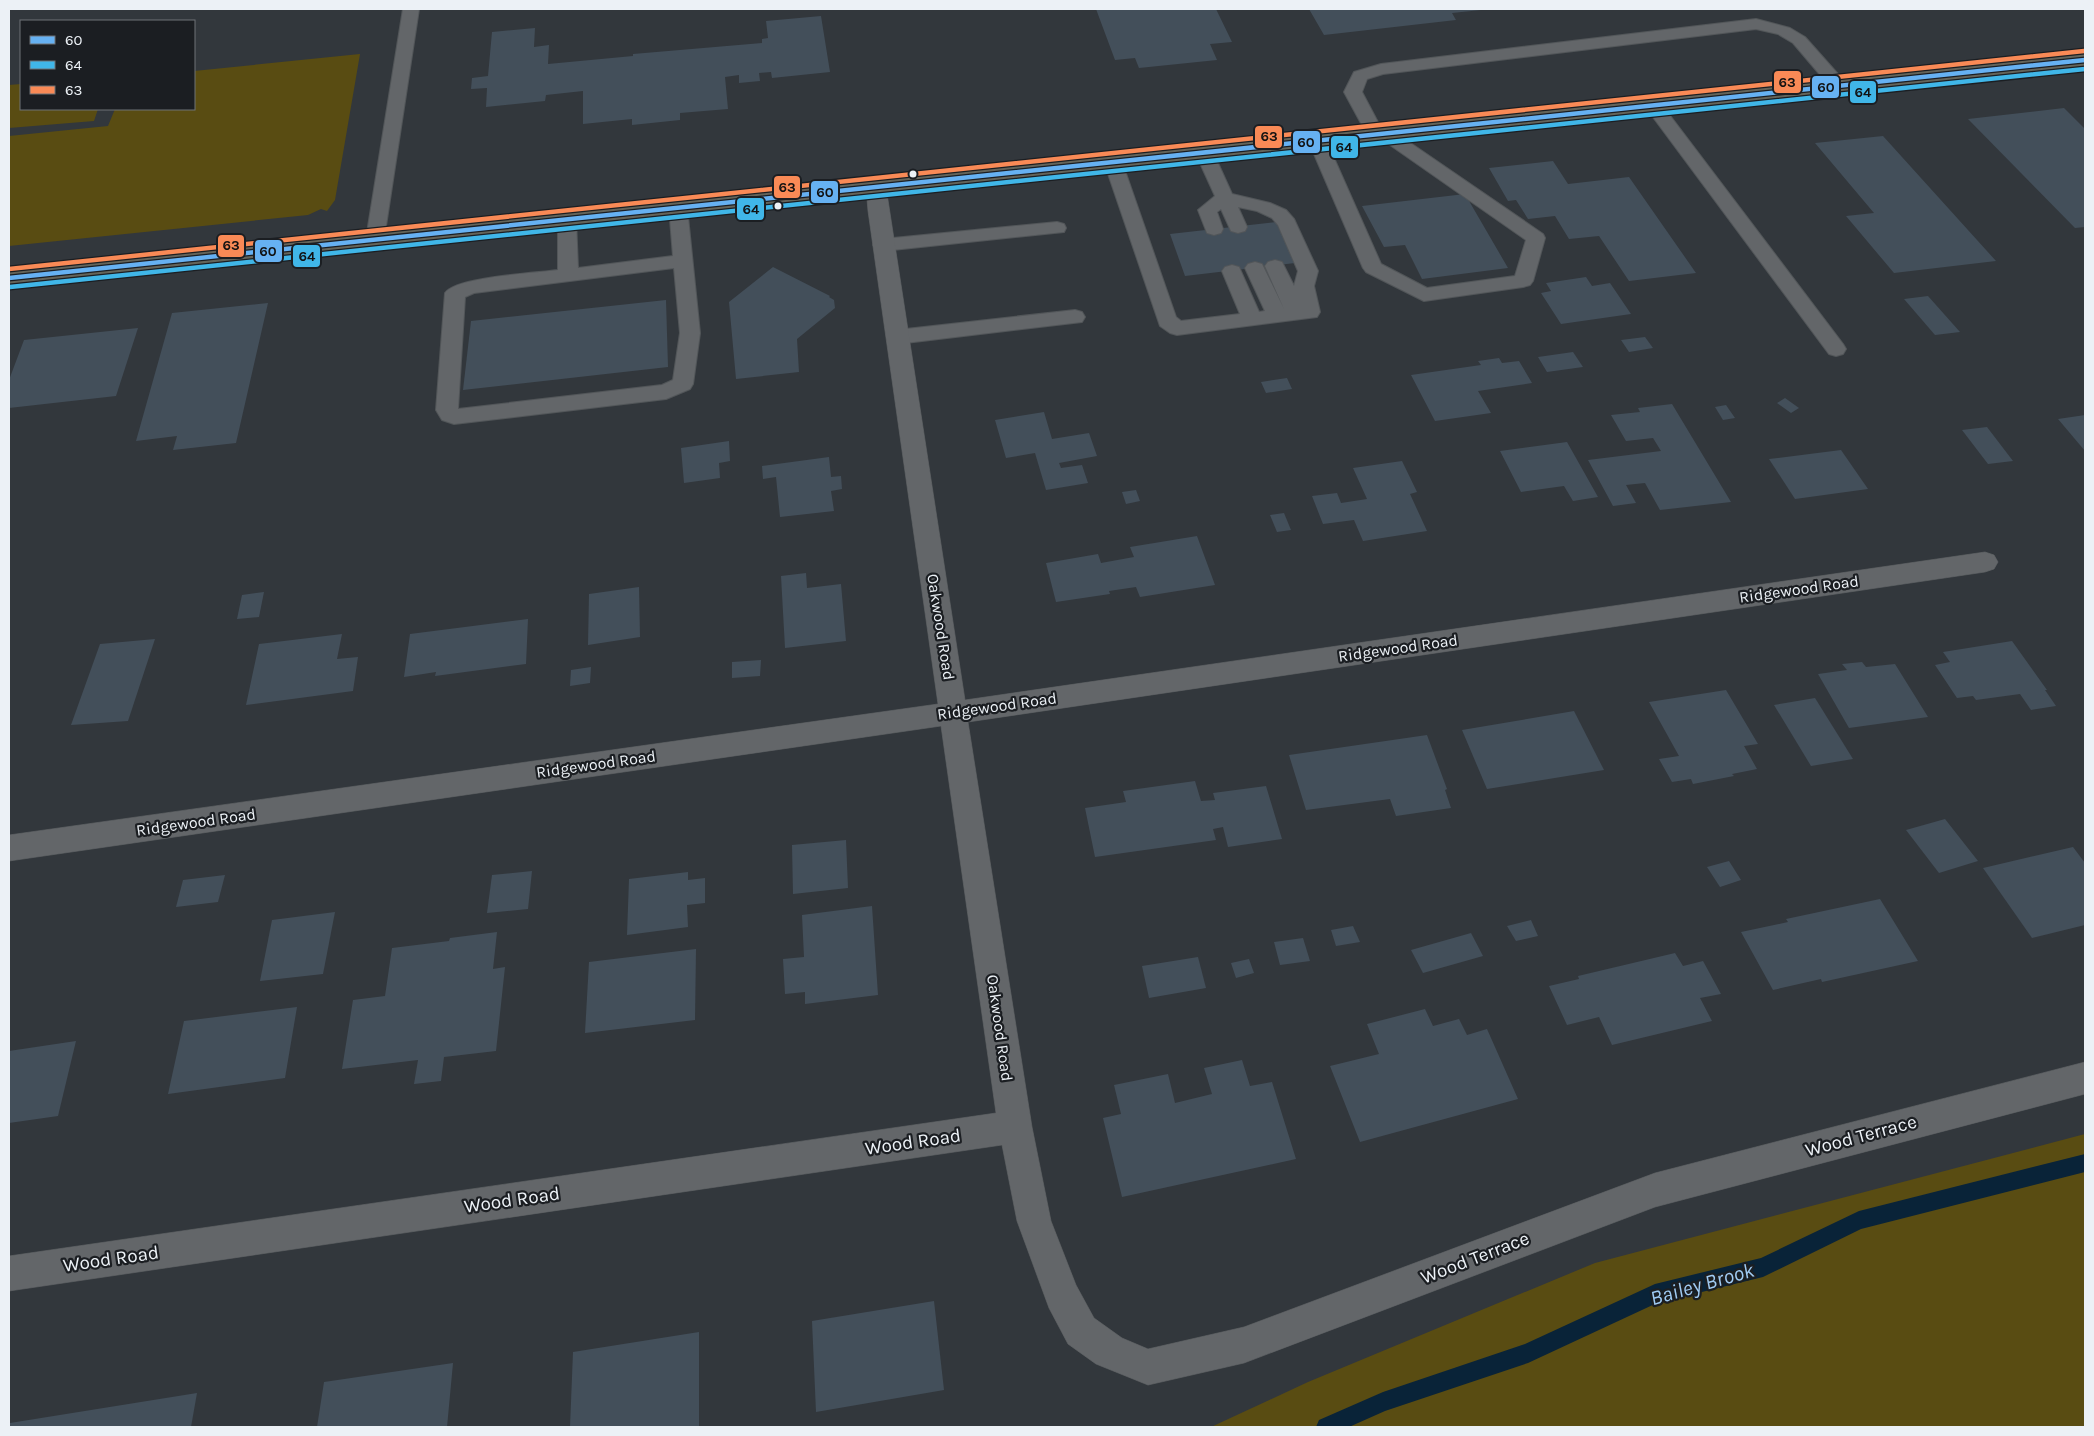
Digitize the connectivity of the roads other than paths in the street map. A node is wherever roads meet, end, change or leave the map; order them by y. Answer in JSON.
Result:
{"nodes":[{"id":1,"x":411,"y":9,"type":"edge"},
{"id":2,"x":1779,"y":15,"type":"dead end"},
{"id":3,"x":1799,"y":40,"type":"junction"},
{"id":4,"x":2085,"y":60,"type":"edge"},
{"id":5,"x":1839,"y":86,"type":"junction"},
{"id":6,"x":1653,"y":105,"type":"junction"},
{"id":7,"x":1380,"y":134,"type":"junction"},
{"id":8,"x":1317,"y":140,"type":"junction"},
{"id":9,"x":1204,"y":152,"type":"junction"},
{"id":10,"x":1113,"y":162,"type":"junction"},
{"id":11,"x":876,"y":187,"type":"junction"},
{"id":12,"x":1225,"y":198,"type":"junction"},
{"id":13,"x":1246,"y":202,"type":"junction"},
{"id":14,"x":678,"y":207,"type":"junction"},
{"id":15,"x":567,"y":219,"type":"junction"},
{"id":16,"x":1258,"y":224,"type":"dead end"},
{"id":17,"x":1238,"y":227,"type":"dead end"},
{"id":18,"x":1058,"y":228,"type":"dead end"},
{"id":19,"x":1214,"y":230,"type":"dead end"},
{"id":20,"x":375,"y":239,"type":"junction"},
{"id":21,"x":883,"y":245,"type":"junction"},
{"id":22,"x":684,"y":261,"type":"junction"},
{"id":23,"x":1276,"y":266,"type":"dead end"},
{"id":24,"x":1255,"y":268,"type":"dead end"},
{"id":25,"x":1232,"y":271,"type":"dead end"},
{"id":26,"x":568,"y":275,"type":"junction"},
{"id":27,"x":9,"y":278,"type":"edge"},
{"id":28,"x":1297,"y":313,"type":"junction"},
{"id":29,"x":1277,"y":316,"type":"junction"},
{"id":30,"x":1076,"y":317,"type":"dead end"},
{"id":31,"x":1252,"y":319,"type":"junction"},
{"id":32,"x":897,"y":337,"type":"junction"},
{"id":33,"x":1836,"y":350,"type":"dead end"},
{"id":34,"x":1986,"y":562,"type":"dead end"},
{"id":35,"x":954,"y":713,"type":"junction"},
{"id":36,"x":9,"y":848,"type":"edge"},
{"id":37,"x":2085,"y":1078,"type":"edge"},
{"id":38,"x":1015,"y":1127,"type":"junction"},
{"id":39,"x":9,"y":1274,"type":"edge"}],
"edges":[{"from":1,"to":20,"type":"lane"},
{"from":2,"to":3,"type":"lane"},
{"from":3,"to":5,"type":"lane"},
{"from":3,"to":7,"type":"lane"},
{"from":4,"to":5,"type":"highway"},
{"from":5,"to":6,"type":"highway"},
{"from":6,"to":7,"type":"highway"},
{"from":6,"to":33,"type":"lane"},
{"from":7,"to":8,"type":"highway"},
{"from":7,"to":8,"type":"lane"},
{"from":8,"to":9,"type":"highway"},
{"from":9,"to":10,"type":"highway"},
{"from":9,"to":12,"type":"lane"},
{"from":10,"to":11,"type":"highway"},
{"from":10,"to":31,"type":"lane"},
{"from":11,"to":14,"type":"highway"},
{"from":11,"to":21,"type":"street","name":"Oakwood Road"},
{"from":12,"to":13,"type":"lane"},
{"from":12,"to":17,"type":"lane"},
{"from":12,"to":19,"type":"lane"},
{"from":13,"to":16,"type":"lane"},
{"from":13,"to":28,"type":"lane"},
{"from":14,"to":15,"type":"highway"},
{"from":14,"to":22,"type":"lane"},
{"from":15,"to":20,"type":"highway"},
{"from":15,"to":26,"type":"lane"},
{"from":18,"to":21,"type":"lane"},
{"from":20,"to":27,"type":"highway"},
{"from":21,"to":32,"type":"street","name":"Oakwood Road"},
{"from":22,"to":26,"type":"lane"},
{"from":22,"to":26,"type":"lane"},
{"from":23,"to":28,"type":"lane"},
{"from":24,"to":29,"type":"lane"},
{"from":25,"to":31,"type":"lane"},
{"from":28,"to":29,"type":"lane"},
{"from":29,"to":31,"type":"lane"},
{"from":30,"to":32,"type":"lane"},
{"from":32,"to":35,"type":"street","name":"Oakwood Road"},
{"from":34,"to":35,"type":"street","name":"Ridgewood Road"},
{"from":35,"to":36,"type":"street","name":"Ridgewood Road"},
{"from":35,"to":38,"type":"street","name":"Oakwood Road"},
{"from":37,"to":38,"type":"street","name":"Wood Terrace"},
{"from":38,"to":39,"type":"street","name":"Wood Road"}]}
